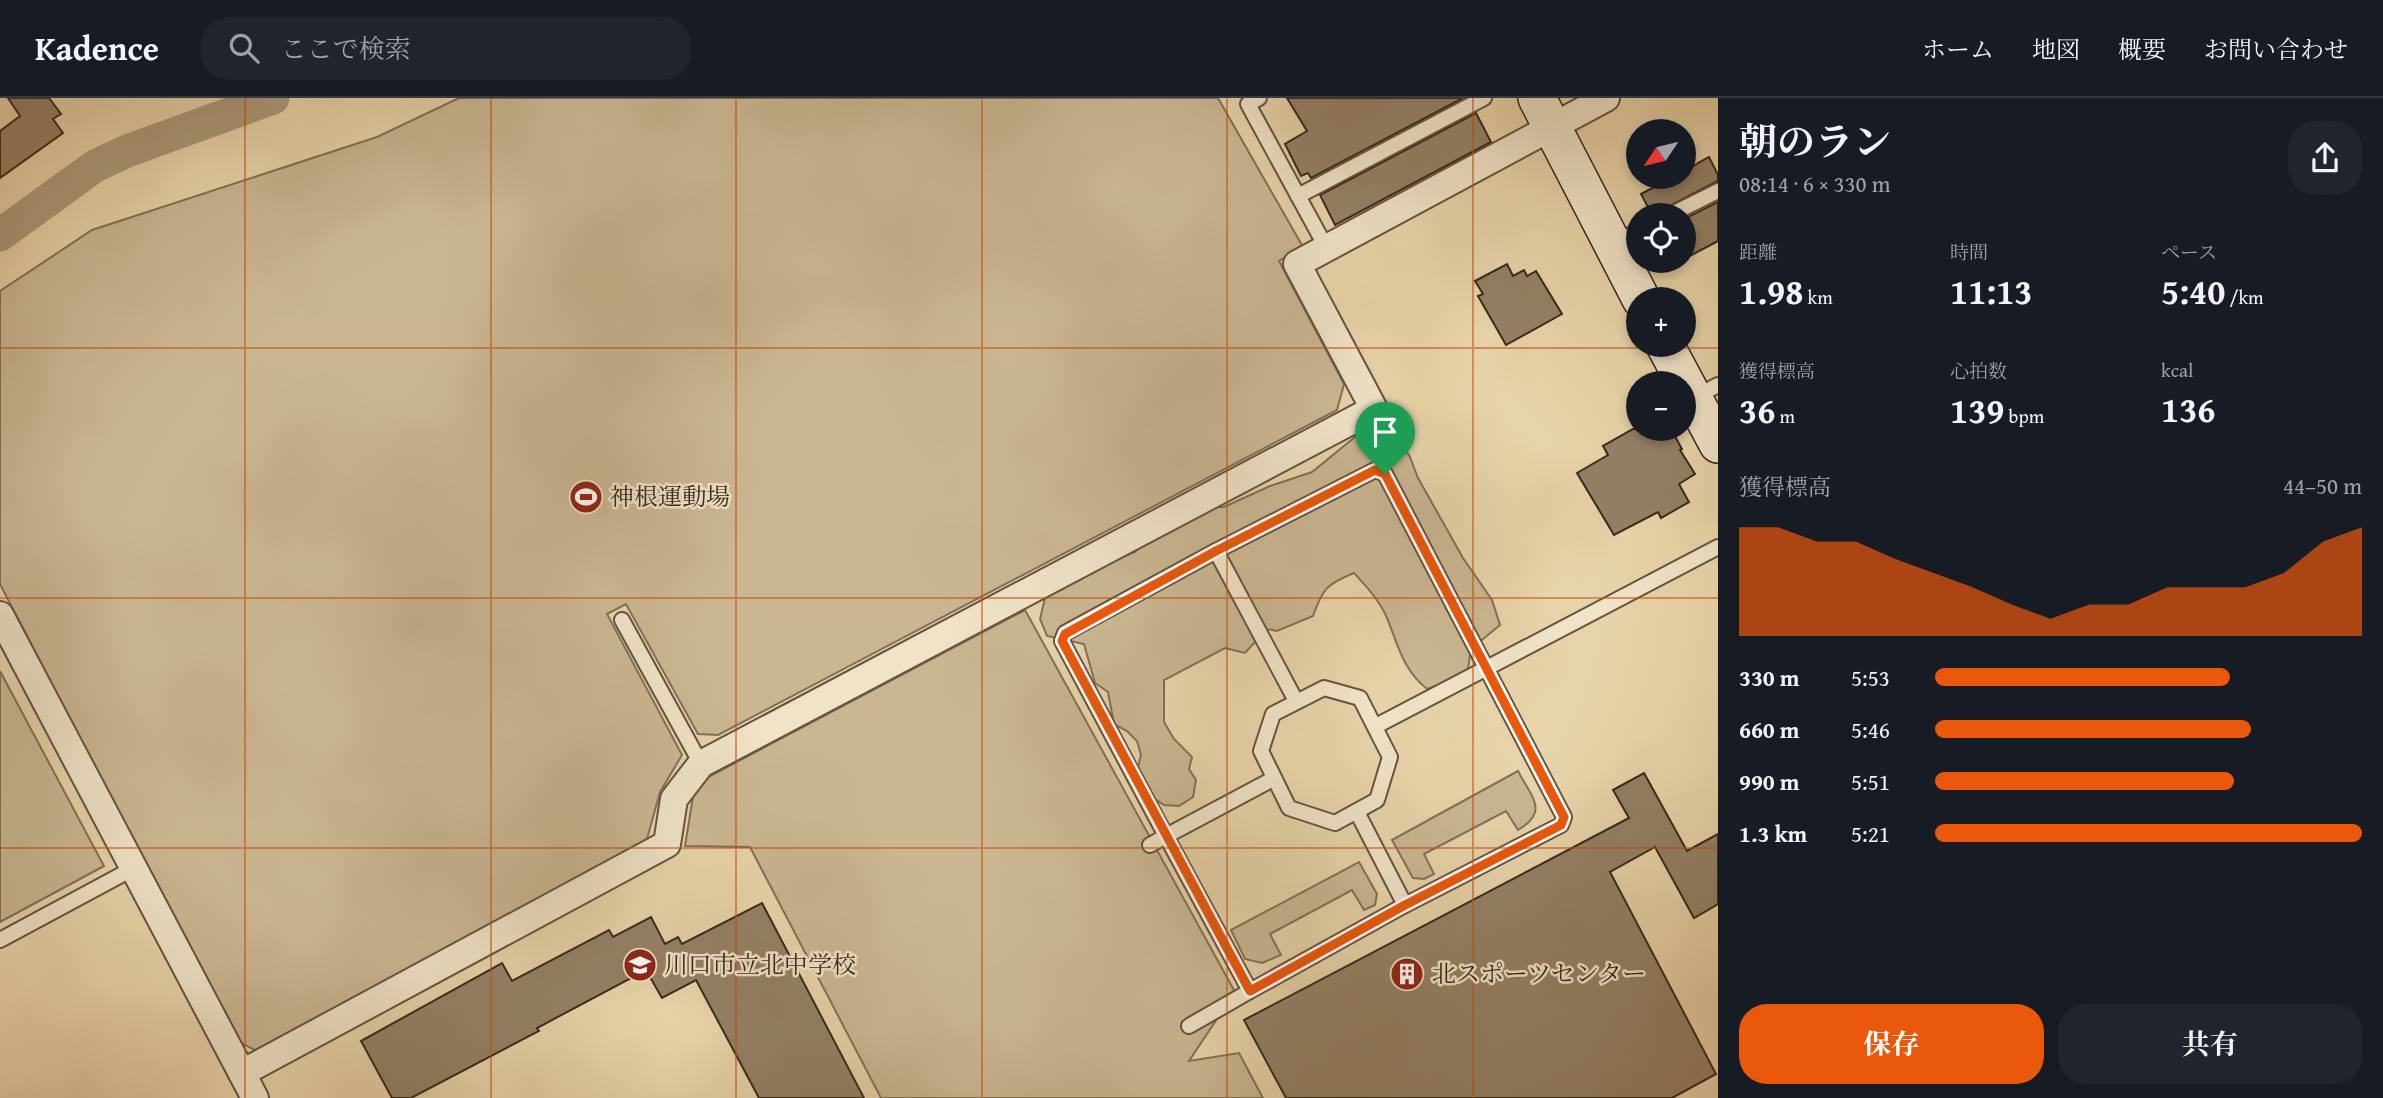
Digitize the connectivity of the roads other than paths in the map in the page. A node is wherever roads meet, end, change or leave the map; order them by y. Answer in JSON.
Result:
{"nodes":[{"id":1,"x":1259,"y":98,"type":"edge"},
{"id":2,"x":1484,"y":98,"type":"edge"},
{"id":3,"x":1606,"y":98,"type":"edge"},
{"id":4,"x":1544,"y":113,"type":"edge"},
{"id":5,"x":1718,"y":191,"type":"edge"},
{"id":6,"x":1298,"y":196,"type":"junction"},
{"id":7,"x":1694,"y":203,"type":"edge"},
{"id":8,"x":1625,"y":238,"type":"edge"},
{"id":9,"x":1326,"y":248,"type":"junction"},
{"id":10,"x":1638,"y":287,"type":"edge"},
{"id":11,"x":1676,"y":357,"type":"edge"},
{"id":12,"x":1706,"y":391,"type":"edge"},
{"id":13,"x":1718,"y":444,"type":"edge"},
{"id":14,"x":1718,"y":547,"type":"edge"},
{"id":15,"x":1216,"y":551,"type":"junction"},
{"id":16,"x":0,"y":615,"type":"edge"},
{"id":17,"x":622,"y":620,"type":"dead end"},
{"id":18,"x":1488,"y":669,"type":"junction"},
{"id":19,"x":1296,"y":701,"type":"junction"},
{"id":20,"x":1376,"y":726,"type":"junction"},
{"id":21,"x":701,"y":764,"type":"junction"},
{"id":22,"x":1273,"y":779,"type":"junction"},
{"id":23,"x":1356,"y":812,"type":"junction"},
{"id":24,"x":1167,"y":836,"type":"junction"},
{"id":25,"x":1150,"y":845,"type":"dead end"},
{"id":26,"x":134,"y":868,"type":"junction"},
{"id":27,"x":1405,"y":905,"type":"junction"},
{"id":28,"x":0,"y":940,"type":"edge"},
{"id":29,"x":1250,"y":991,"type":"junction"},
{"id":30,"x":1189,"y":1026,"type":"dead end"},
{"id":31,"x":242,"y":1073,"type":"junction"},
{"id":32,"x":255,"y":1098,"type":"edge"}],
"edges":[{"from":1,"to":6,"type":"lane"},
{"from":2,"to":6,"type":"lane"},
{"from":3,"to":4,"type":"street"},
{"from":4,"to":8,"type":"street"},
{"from":4,"to":9,"type":"street"},
{"from":5,"to":7,"type":"lane"},
{"from":6,"to":9,"type":"lane"},
{"from":8,"to":10,"type":"street"},
{"from":9,"to":21,"type":"street"},
{"from":11,"to":12,"type":"street"},
{"from":12,"to":13,"type":"street"},
{"from":14,"to":18,"type":"lane"},
{"from":15,"to":18,"type":"lane"},
{"from":15,"to":19,"type":"lane"},
{"from":15,"to":24,"type":"lane"},
{"from":16,"to":26,"type":"street"},
{"from":17,"to":21,"type":"lane"},
{"from":18,"to":20,"type":"lane"},
{"from":18,"to":27,"type":"lane"},
{"from":19,"to":20,"type":"lane"},
{"from":19,"to":22,"type":"lane"},
{"from":20,"to":23,"type":"lane"},
{"from":21,"to":31,"type":"street"},
{"from":22,"to":23,"type":"lane"},
{"from":22,"to":24,"type":"lane"},
{"from":23,"to":27,"type":"lane"},
{"from":24,"to":25,"type":"lane"},
{"from":24,"to":29,"type":"lane"},
{"from":26,"to":28,"type":"lane"},
{"from":26,"to":31,"type":"street"},
{"from":27,"to":29,"type":"lane"},
{"from":29,"to":30,"type":"lane"},
{"from":31,"to":32,"type":"street"}]}
